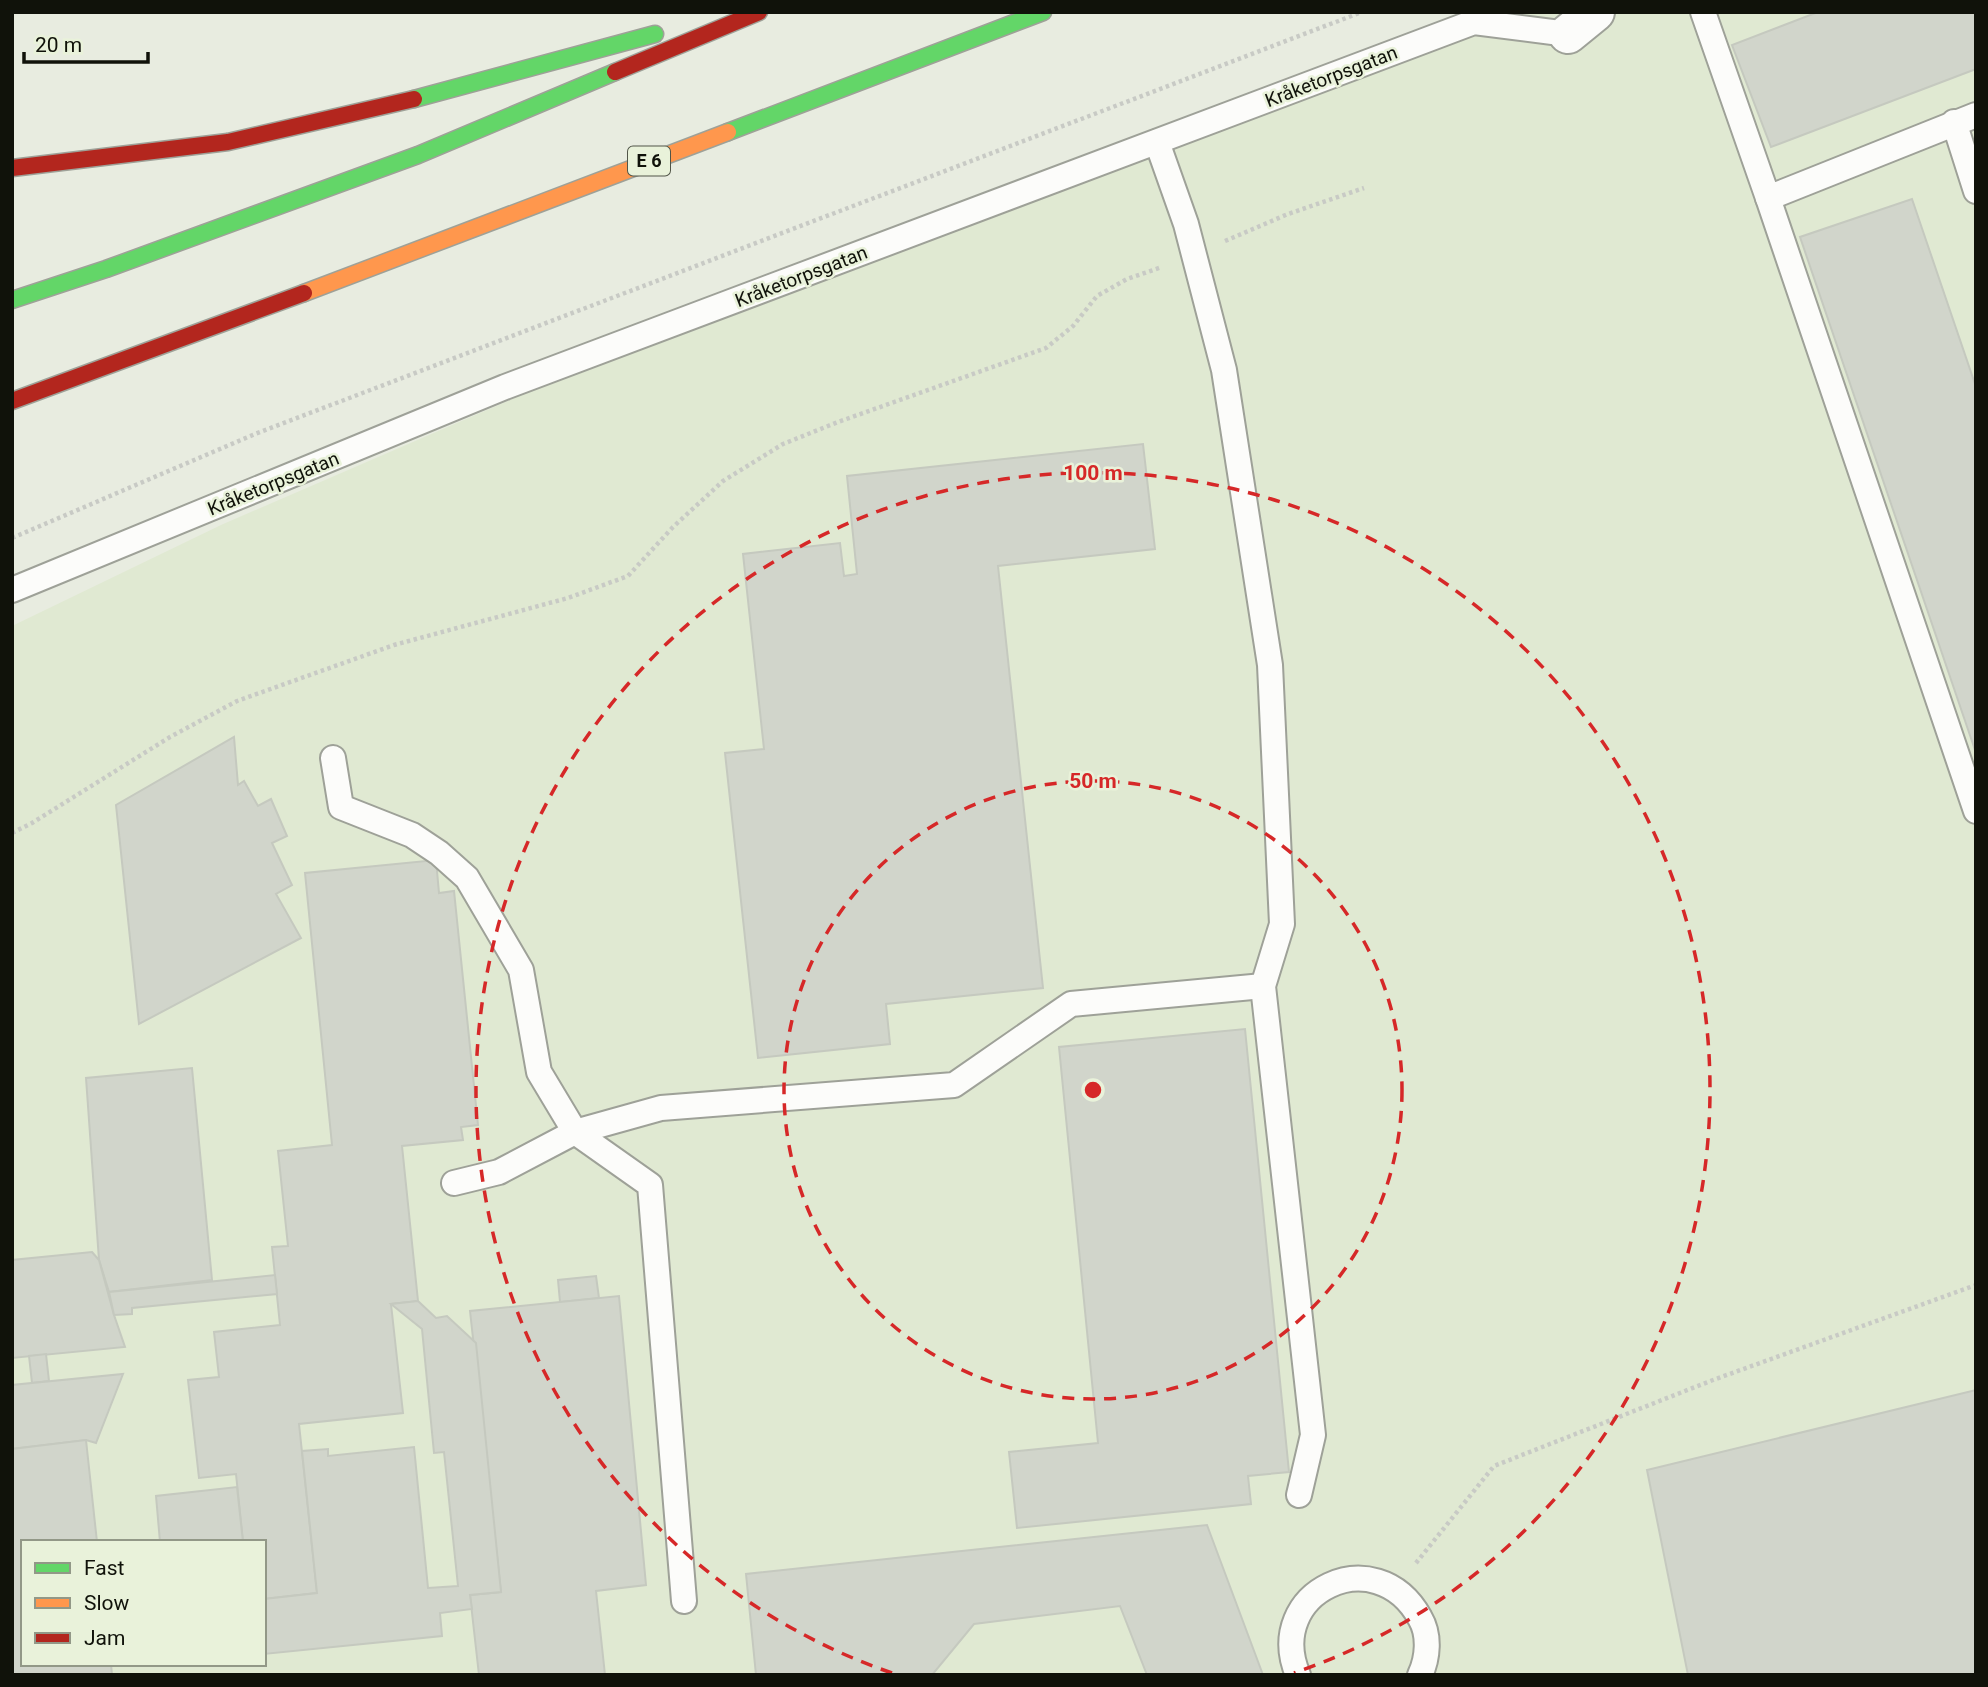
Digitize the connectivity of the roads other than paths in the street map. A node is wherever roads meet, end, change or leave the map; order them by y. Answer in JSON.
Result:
{"nodes":[{"id":1,"x":734,"y":12,"type":"edge"},
{"id":2,"x":758,"y":12,"type":"edge"},
{"id":3,"x":1043,"y":12,"type":"edge"},
{"id":4,"x":1703,"y":12,"type":"edge"},
{"id":5,"x":1582,"y":23,"type":"edge"},
{"id":6,"x":1965,"y":119,"type":"edge"},
{"id":7,"x":1157,"y":142,"type":"junction"},
{"id":8,"x":12,"y":168,"type":"edge"},
{"id":9,"x":1976,"y":191,"type":"edge"},
{"id":10,"x":1768,"y":198,"type":"junction"},
{"id":11,"x":12,"y":300,"type":"edge"},
{"id":12,"x":12,"y":399,"type":"edge"},
{"id":13,"x":12,"y":590,"type":"edge"},
{"id":14,"x":333,"y":758,"type":"dead end"},
{"id":15,"x":1976,"y":811,"type":"edge"},
{"id":16,"x":1263,"y":986,"type":"junction"},
{"id":17,"x":575,"y":1132,"type":"junction"},
{"id":18,"x":454,"y":1182,"type":"dead end"},
{"id":19,"x":1299,"y":1494,"type":"dead end"},
{"id":20,"x":684,"y":1601,"type":"dead end"},
{"id":21,"x":1298,"y":1675,"type":"edge"},
{"id":22,"x":1420,"y":1675,"type":"edge"}],
"edges":[{"from":1,"to":8,"type":"highway"},
{"from":2,"to":11,"type":"highway"},
{"from":3,"to":12,"type":"highway","number":"E 6"},
{"from":4,"to":10,"type":"lane"},
{"from":5,"to":7,"type":"lane","name":"Kråketorpsgatan"},
{"from":6,"to":9,"type":"lane"},
{"from":6,"to":10,"type":"lane"},
{"from":7,"to":13,"type":"lane","name":"Kråketorpsgatan"},
{"from":7,"to":16,"type":"lane"},
{"from":10,"to":15,"type":"lane"},
{"from":14,"to":17,"type":"lane"},
{"from":16,"to":17,"type":"lane"},
{"from":16,"to":19,"type":"lane"},
{"from":17,"to":18,"type":"lane"},
{"from":17,"to":20,"type":"lane"},
{"from":21,"to":22,"type":"lane"}]}
